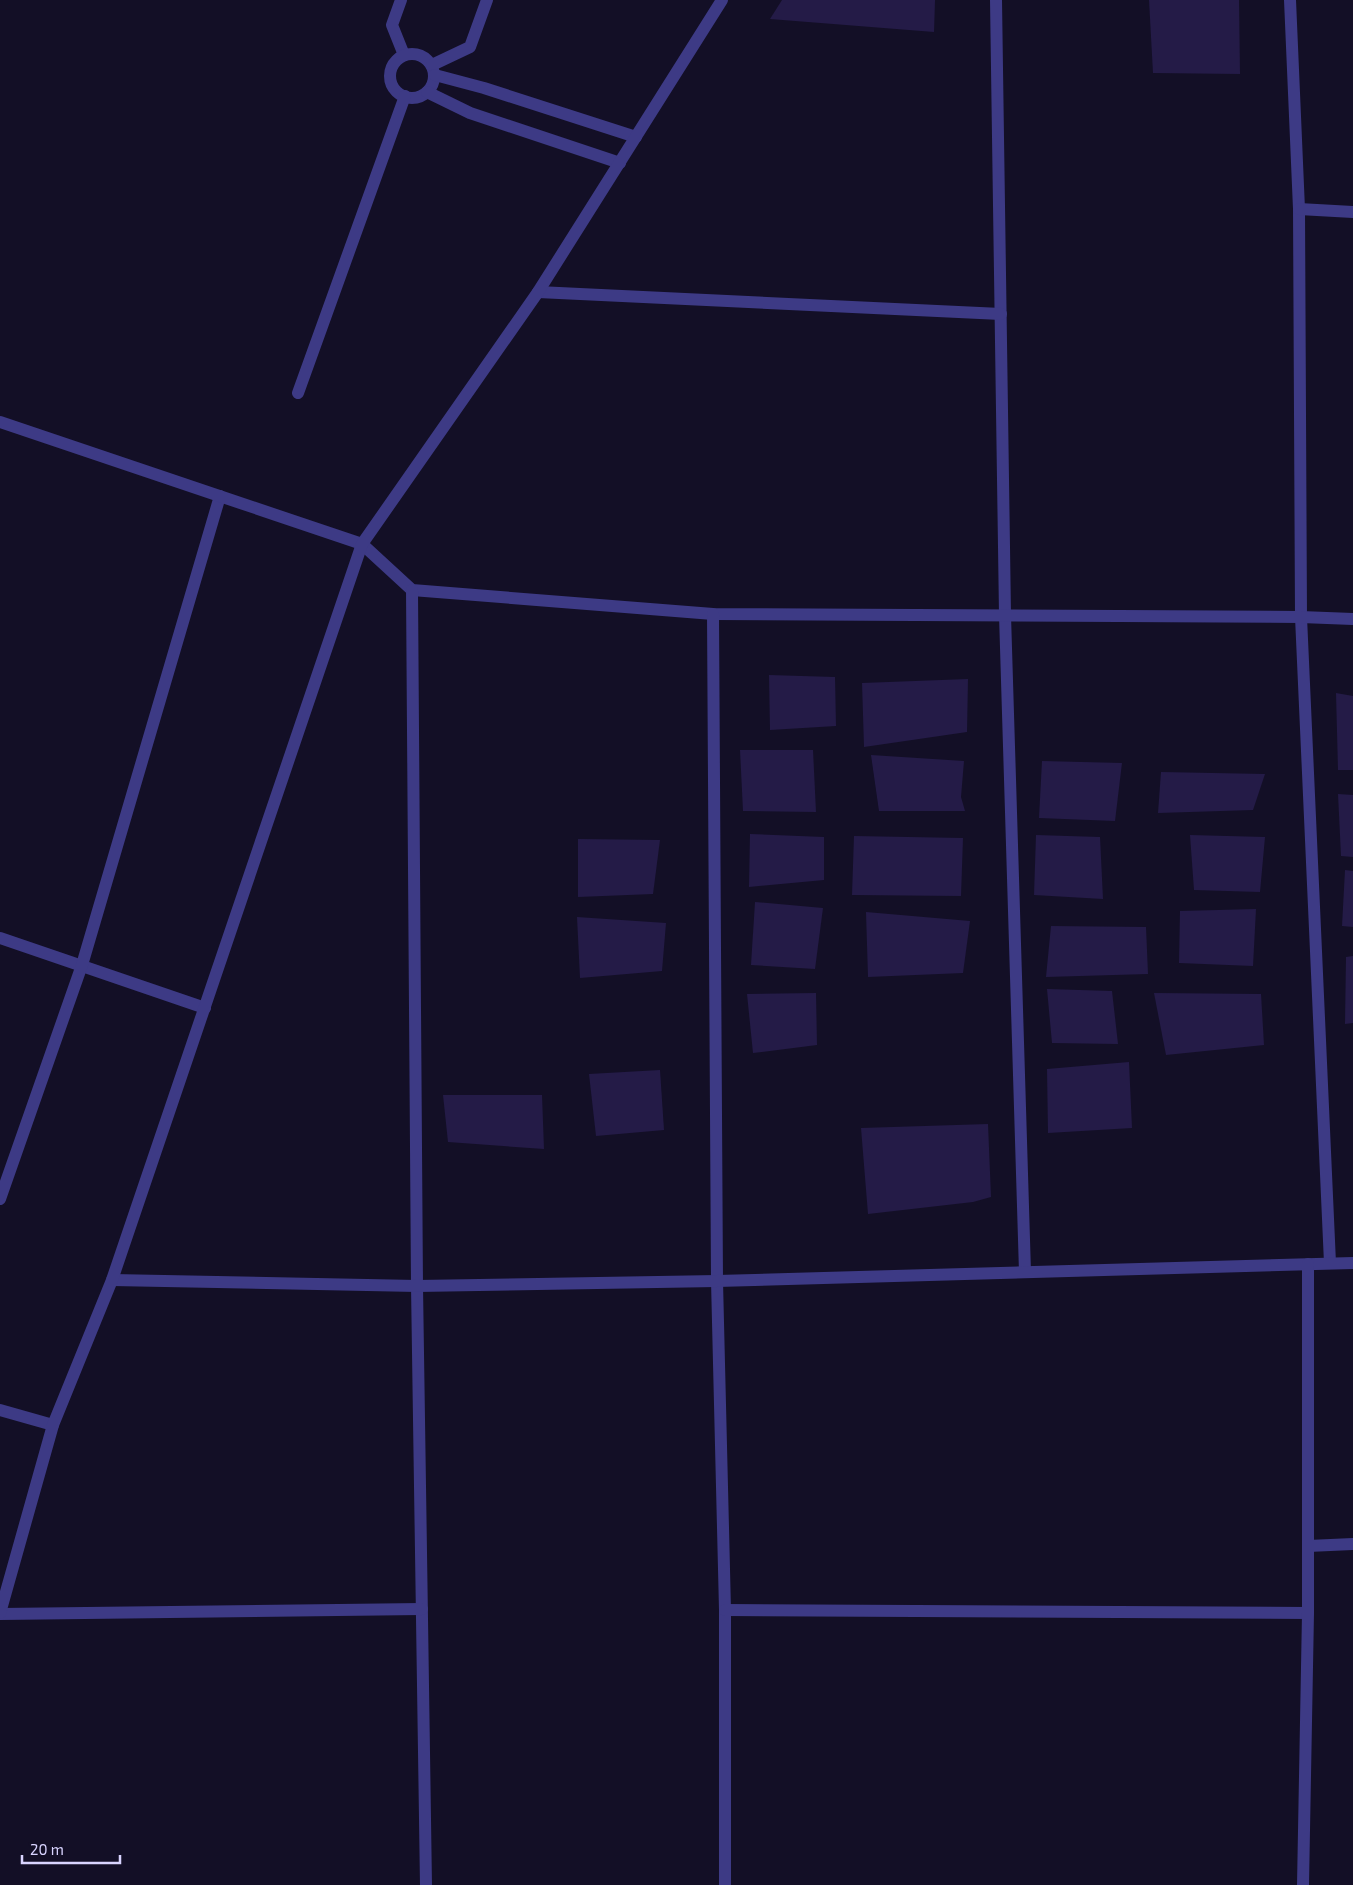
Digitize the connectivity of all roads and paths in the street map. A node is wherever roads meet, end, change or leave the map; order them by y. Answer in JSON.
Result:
{"nodes":[{"id":1,"x":401,"y":0,"type":"edge"},
{"id":2,"x":487,"y":0,"type":"edge"},
{"id":3,"x":722,"y":0,"type":"edge"},
{"id":4,"x":996,"y":0,"type":"edge"},
{"id":5,"x":1290,"y":0,"type":"edge"},
{"id":6,"x":404,"y":55,"type":"junction"},
{"id":7,"x":433,"y":70,"type":"junction"},
{"id":8,"x":427,"y":92,"type":"junction"},
{"id":9,"x":405,"y":96,"type":"junction"},
{"id":10,"x":636,"y":137,"type":"junction"},
{"id":11,"x":620,"y":163,"type":"junction"},
{"id":12,"x":1299,"y":209,"type":"junction"},
{"id":13,"x":1353,"y":212,"type":"edge"},
{"id":14,"x":538,"y":292,"type":"junction"},
{"id":15,"x":1001,"y":314,"type":"junction"},
{"id":16,"x":298,"y":393,"type":"dead end"},
{"id":17,"x":0,"y":422,"type":"edge"},
{"id":18,"x":220,"y":496,"type":"junction"},
{"id":19,"x":362,"y":544,"type":"junction"},
{"id":20,"x":412,"y":590,"type":"junction"},
{"id":21,"x":713,"y":614,"type":"junction"},
{"id":22,"x":1005,"y":615,"type":"junction"},
{"id":23,"x":1301,"y":617,"type":"junction"},
{"id":24,"x":1353,"y":619,"type":"edge"},
{"id":25,"x":0,"y":938,"type":"edge"},
{"id":26,"x":82,"y":966,"type":"junction"},
{"id":27,"x":206,"y":1008,"type":"junction"},
{"id":28,"x":0,"y":1199,"type":"edge"},
{"id":29,"x":1330,"y":1263,"type":"junction"},
{"id":30,"x":1353,"y":1263,"type":"edge"},
{"id":31,"x":1308,"y":1264,"type":"junction"},
{"id":32,"x":1025,"y":1272,"type":"junction"},
{"id":33,"x":112,"y":1280,"type":"junction"},
{"id":34,"x":717,"y":1281,"type":"junction"},
{"id":35,"x":417,"y":1286,"type":"junction"},
{"id":36,"x":0,"y":1410,"type":"edge"},
{"id":37,"x":53,"y":1425,"type":"junction"},
{"id":38,"x":1353,"y":1544,"type":"edge"},
{"id":39,"x":1308,"y":1546,"type":"junction"},
{"id":40,"x":422,"y":1609,"type":"junction"},
{"id":41,"x":725,"y":1610,"type":"junction"},
{"id":42,"x":1308,"y":1613,"type":"junction"},
{"id":43,"x":0,"y":1614,"type":"edge"},
{"id":44,"x":426,"y":1885,"type":"edge"},
{"id":45,"x":725,"y":1885,"type":"edge"},
{"id":46,"x":1303,"y":1885,"type":"edge"}],
"edges":[{"from":1,"to":6,"type":"street"},
{"from":2,"to":7,"type":"street"},
{"from":3,"to":10,"type":"street"},
{"from":4,"to":15,"type":"street"},
{"from":5,"to":12,"type":"street"},
{"from":6,"to":7,"type":"street"},
{"from":6,"to":9,"type":"street"},
{"from":7,"to":8,"type":"street"},
{"from":7,"to":10,"type":"street"},
{"from":8,"to":9,"type":"street"},
{"from":8,"to":11,"type":"street"},
{"from":9,"to":16,"type":"street"},
{"from":10,"to":11,"type":"street"},
{"from":11,"to":14,"type":"street"},
{"from":12,"to":13,"type":"street"},
{"from":12,"to":23,"type":"street"},
{"from":14,"to":15,"type":"street"},
{"from":14,"to":19,"type":"street"},
{"from":15,"to":22,"type":"street"},
{"from":17,"to":18,"type":"street"},
{"from":18,"to":19,"type":"street"},
{"from":18,"to":26,"type":"street"},
{"from":19,"to":20,"type":"street"},
{"from":19,"to":27,"type":"street"},
{"from":20,"to":21,"type":"street"},
{"from":20,"to":35,"type":"street"},
{"from":21,"to":22,"type":"street"},
{"from":21,"to":34,"type":"street"},
{"from":22,"to":23,"type":"street"},
{"from":22,"to":32,"type":"street"},
{"from":23,"to":24,"type":"street"},
{"from":23,"to":29,"type":"street"},
{"from":25,"to":26,"type":"street"},
{"from":26,"to":27,"type":"street"},
{"from":26,"to":28,"type":"street"},
{"from":27,"to":33,"type":"street"},
{"from":29,"to":30,"type":"street"},
{"from":29,"to":31,"type":"street"},
{"from":31,"to":32,"type":"street"},
{"from":31,"to":39,"type":"street"},
{"from":32,"to":34,"type":"street"},
{"from":33,"to":35,"type":"street"},
{"from":33,"to":37,"type":"street"},
{"from":34,"to":35,"type":"street"},
{"from":34,"to":41,"type":"street"},
{"from":35,"to":40,"type":"street"},
{"from":36,"to":37,"type":"street"},
{"from":37,"to":43,"type":"street"},
{"from":38,"to":39,"type":"street"},
{"from":39,"to":42,"type":"street"},
{"from":40,"to":43,"type":"street"},
{"from":40,"to":44,"type":"street"},
{"from":41,"to":42,"type":"street"},
{"from":41,"to":45,"type":"street"},
{"from":42,"to":46,"type":"street"}]}
